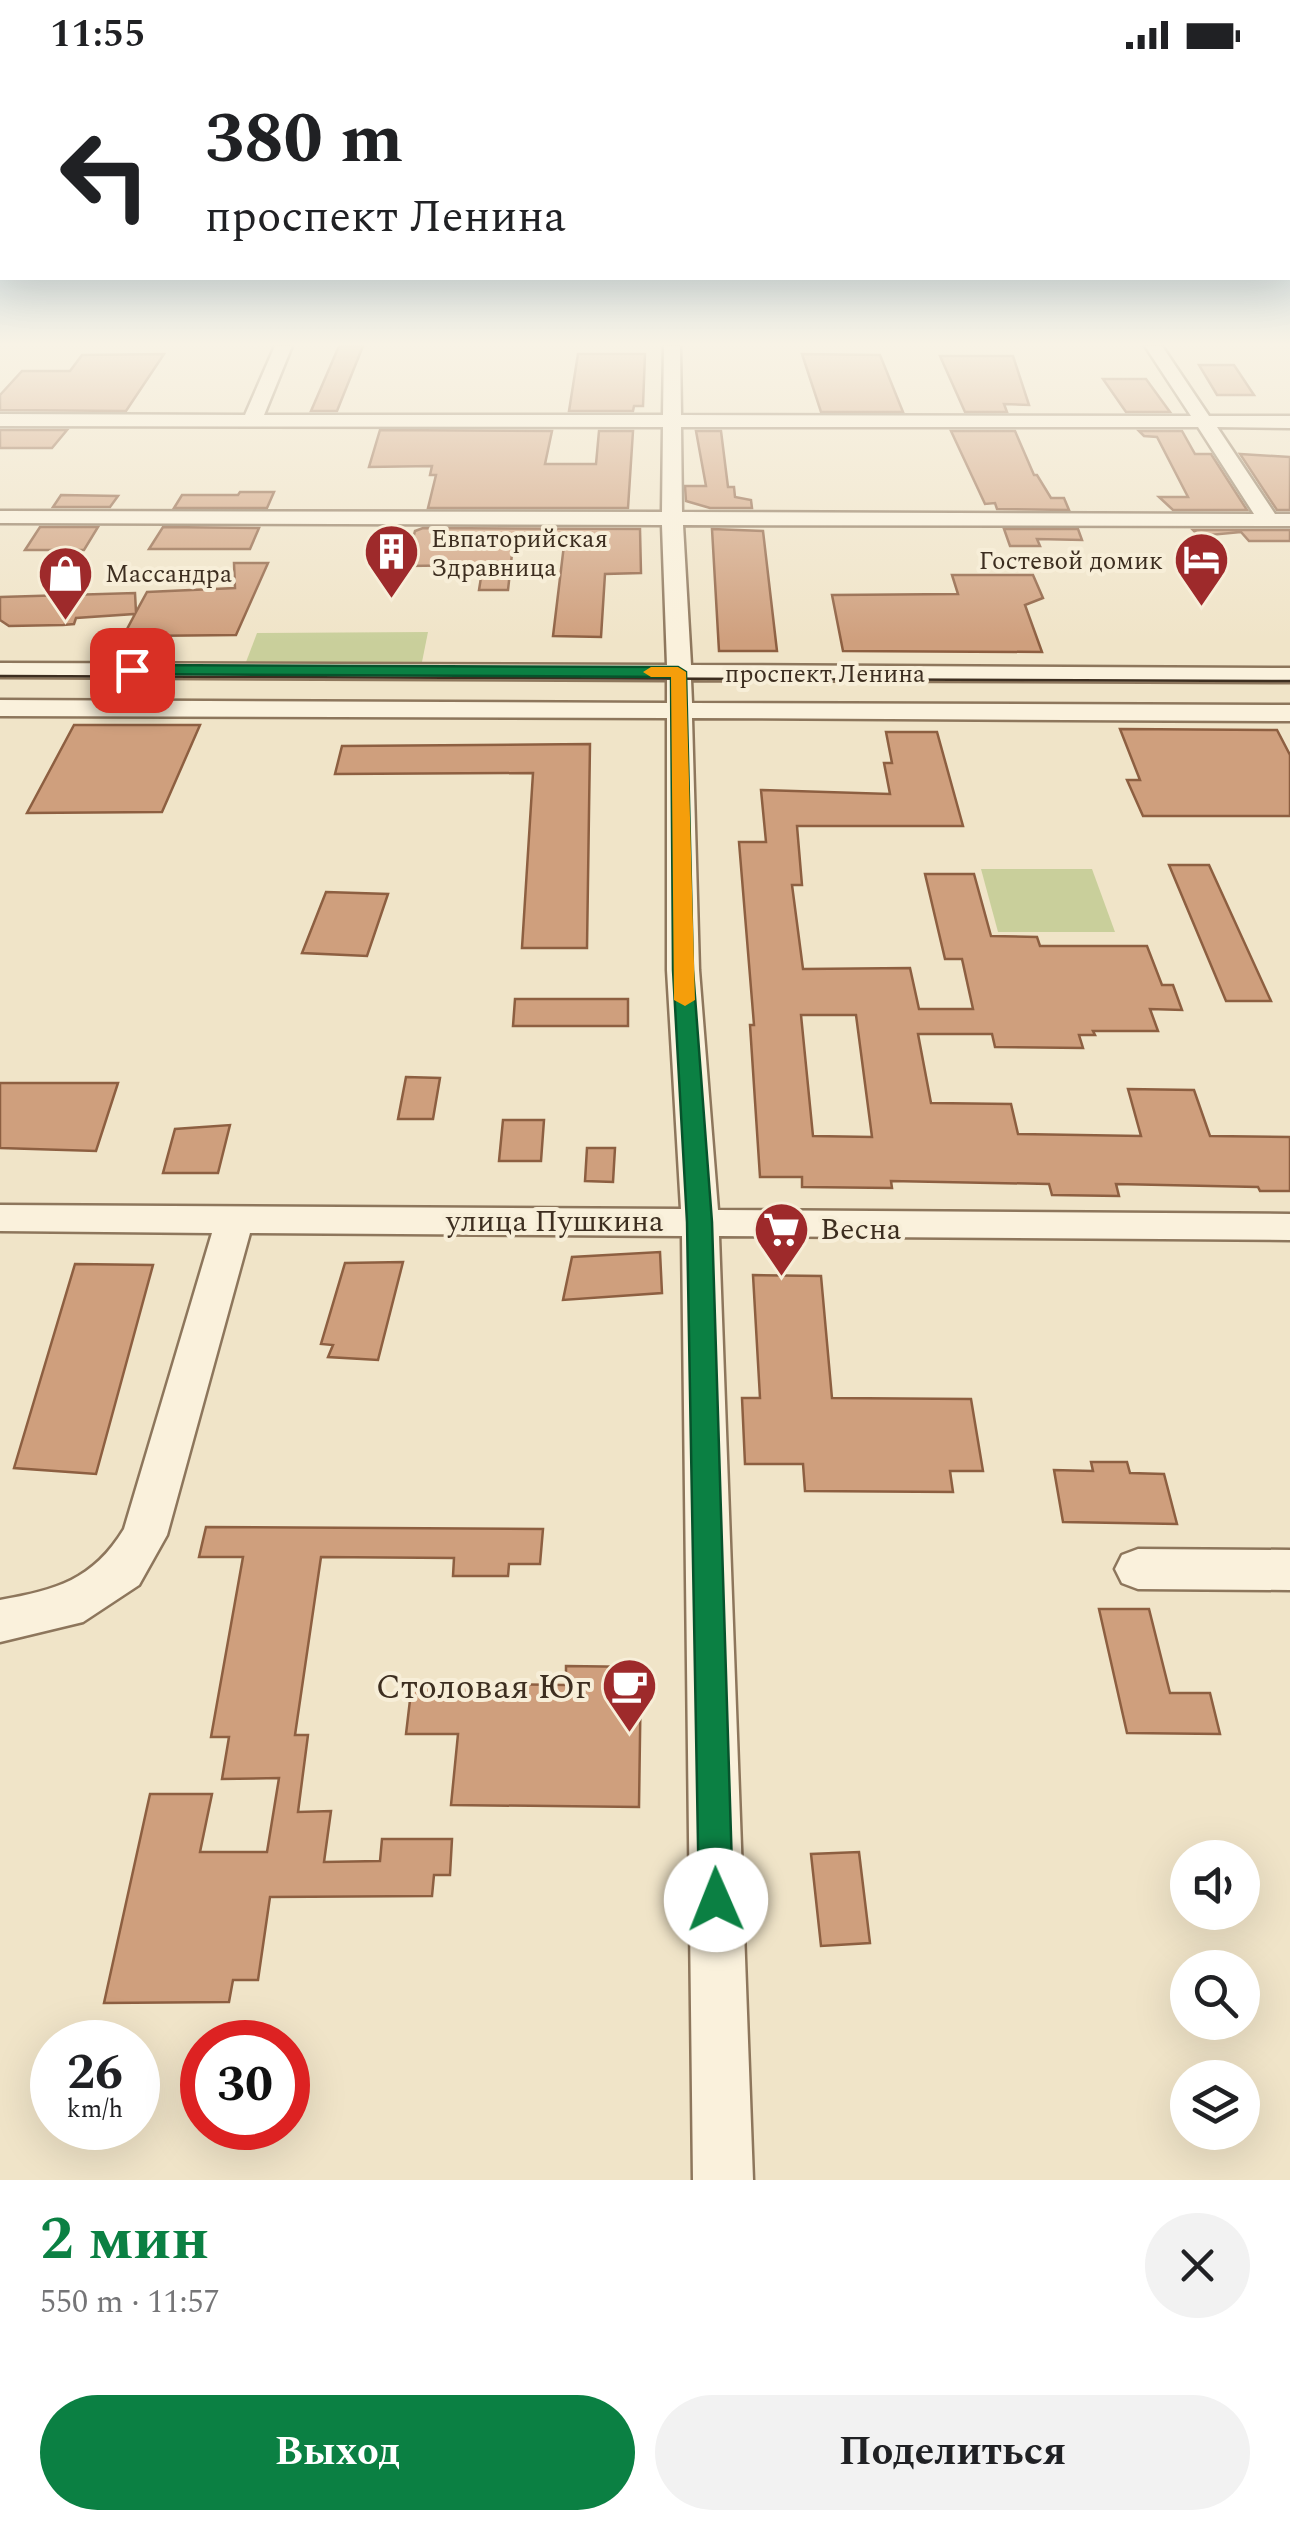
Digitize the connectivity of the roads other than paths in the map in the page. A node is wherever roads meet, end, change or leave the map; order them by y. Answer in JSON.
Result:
{"nodes":[{"id":1,"x":672,"y":444,"type":"edge"},
{"id":2,"x":1223,"y":444,"type":"edge"},
{"id":3,"x":0,"y":517,"type":"edge"},
{"id":4,"x":672,"y":518,"type":"junction"},
{"id":5,"x":1280,"y":520,"type":"edge"},
{"id":6,"x":0,"y":670,"type":"edge"},
{"id":7,"x":1290,"y":676,"type":"edge"},
{"id":8,"x":679,"y":692,"type":"junction"},
{"id":9,"x":0,"y":708,"type":"edge"},
{"id":10,"x":1290,"y":713,"type":"edge"},
{"id":11,"x":0,"y":1218,"type":"edge"},
{"id":12,"x":234,"y":1219,"type":"junction"},
{"id":13,"x":700,"y":1222,"type":"junction"},
{"id":14,"x":1290,"y":1227,"type":"edge"},
{"id":15,"x":1138,"y":1569,"type":"dead end"},
{"id":16,"x":1290,"y":1570,"type":"edge"},
{"id":17,"x":0,"y":1621,"type":"edge"},
{"id":18,"x":723,"y":2180,"type":"edge"}],
"edges":[{"from":1,"to":4,"type":"street"},
{"from":2,"to":5,"type":"street"},
{"from":3,"to":4,"type":"street"},
{"from":4,"to":5,"type":"street"},
{"from":4,"to":8,"type":"street"},
{"from":6,"to":8,"type":"street","name":"проспект Ленина"},
{"from":7,"to":8,"type":"street","name":"проспект Ленина"},
{"from":8,"to":9,"type":"street","name":"проспект Ленина"},
{"from":8,"to":10,"type":"street","name":"проспект Ленина"},
{"from":8,"to":13,"type":"street"},
{"from":11,"to":12,"type":"street","name":"улица Пушкина"},
{"from":12,"to":13,"type":"street","name":"улица Пушкина"},
{"from":12,"to":17,"type":"street"},
{"from":13,"to":14,"type":"street","name":"улица Пушкина"},
{"from":13,"to":18,"type":"street"},
{"from":15,"to":16,"type":"street"}]}
